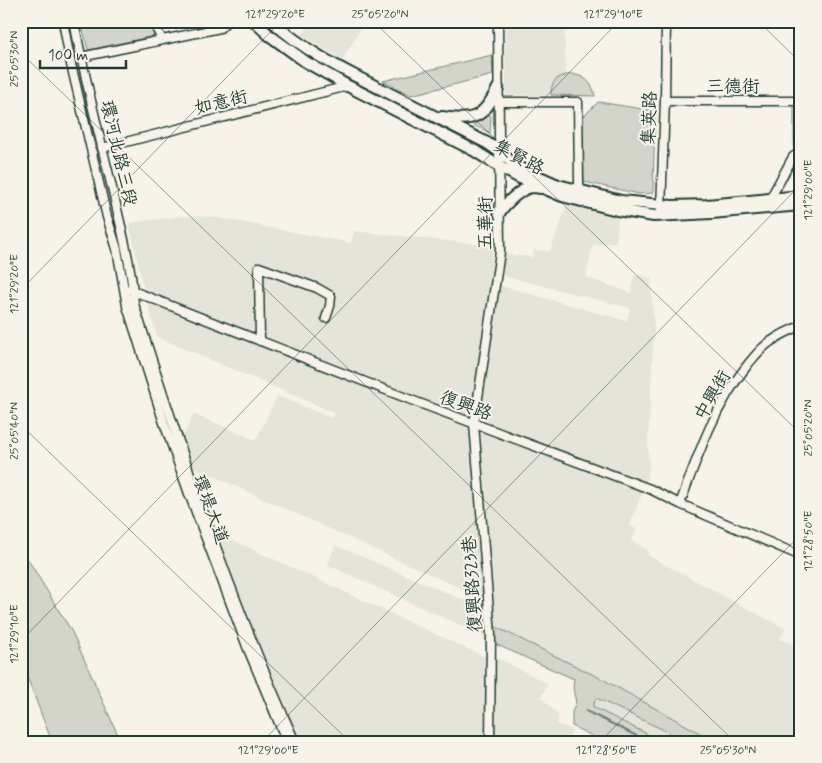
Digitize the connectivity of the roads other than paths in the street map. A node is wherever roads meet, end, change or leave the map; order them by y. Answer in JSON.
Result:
{"nodes":[{"id":1,"x":63,"y":21,"type":"edge"},
{"id":2,"x":75,"y":21,"type":"edge"},
{"id":3,"x":153,"y":21,"type":"edge"},
{"id":4,"x":226,"y":21,"type":"edge"},
{"id":5,"x":254,"y":21,"type":"edge"},
{"id":6,"x":272,"y":21,"type":"edge"},
{"id":7,"x":498,"y":21,"type":"edge"},
{"id":8,"x":666,"y":21,"type":"edge"},
{"id":9,"x":162,"y":40,"type":"junction"},
{"id":10,"x":80,"y":57,"type":"junction"},
{"id":11,"x":348,"y":86,"type":"junction"},
{"id":12,"x":498,"y":88,"type":"junction"},
{"id":13,"x":665,"y":101,"type":"junction"},
{"id":14,"x":801,"y":101,"type":"edge"},
{"id":15,"x":499,"y":102,"type":"junction"},
{"id":16,"x":433,"y":116,"type":"junction"},
{"id":17,"x":102,"y":148,"type":"junction"},
{"id":18,"x":499,"y":152,"type":"junction"},
{"id":19,"x":801,"y":152,"type":"edge"},
{"id":20,"x":500,"y":167,"type":"junction"},
{"id":21,"x":110,"y":180,"type":"junction"},
{"id":22,"x":99,"y":183,"type":"junction"},
{"id":23,"x":542,"y":188,"type":"junction"},
{"id":24,"x":580,"y":190,"type":"junction"},
{"id":25,"x":801,"y":196,"type":"edge"},
{"id":26,"x":770,"y":199,"type":"junction"},
{"id":27,"x":801,"y":205,"type":"edge"},
{"id":28,"x":661,"y":210,"type":"junction"},
{"id":29,"x":499,"y":213,"type":"junction"},
{"id":30,"x":122,"y":282,"type":"junction"},
{"id":31,"x":133,"y":292,"type":"junction"},
{"id":32,"x":326,"y":318,"type":"dead end"},
{"id":33,"x":801,"y":326,"type":"edge"},
{"id":34,"x":260,"y":341,"type":"junction"},
{"id":35,"x":474,"y":424,"type":"junction"},
{"id":36,"x":680,"y":504,"type":"junction"},
{"id":37,"x":801,"y":556,"type":"edge"},
{"id":38,"x":225,"y":582,"type":"junction"},
{"id":39,"x":251,"y":648,"type":"junction"},
{"id":40,"x":287,"y":742,"type":"edge"},
{"id":41,"x":295,"y":742,"type":"edge"},
{"id":42,"x":490,"y":742,"type":"edge"}],
"edges":[{"from":1,"to":22,"type":"street","name":"環河北路三段"},
{"from":2,"to":10,"type":"street","name":"環河北路三段"},
{"from":3,"to":9,"type":"street"},
{"from":4,"to":9,"type":"street"},
{"from":5,"to":11,"type":"main road","name":"集賢路"},
{"from":6,"to":16,"type":"main road","name":"集賢路"},
{"from":7,"to":12,"type":"street","name":"五華街"},
{"from":8,"to":13,"type":"street","name":"集英路"},
{"from":9,"to":10,"type":"street"},
{"from":10,"to":17,"type":"street","name":"環河北路三段"},
{"from":11,"to":17,"type":"street","name":"如意街"},
{"from":11,"to":20,"type":"main road","name":"集賢路"},
{"from":12,"to":15,"type":"street","name":"五華街"},
{"from":12,"to":16,"type":"main road"},
{"from":13,"to":14,"type":"street","name":"三德街"},
{"from":13,"to":28,"type":"street","name":"集英路"},
{"from":15,"to":18,"type":"street","name":"五華街"},
{"from":15,"to":24,"type":"street"},
{"from":16,"to":18,"type":"main road","name":"集賢路"},
{"from":17,"to":21,"type":"street","name":"環河北路三段"},
{"from":18,"to":20,"type":"street","name":"五華街"},
{"from":18,"to":24,"type":"main road","name":"集賢路"},
{"from":19,"to":26,"type":"street"},
{"from":20,"to":23,"type":"main road","name":"集賢路"},
{"from":20,"to":29,"type":"street","name":"五華街"},
{"from":21,"to":22,"type":"street"},
{"from":21,"to":31,"type":"street","name":"環河北路三段"},
{"from":22,"to":30,"type":"street","name":"環河北路三段"},
{"from":23,"to":28,"type":"main road","name":"集賢路"},
{"from":23,"to":29,"type":"main road"},
{"from":24,"to":28,"type":"main road","name":"集賢路"},
{"from":25,"to":26,"type":"main road","name":"集賢路"},
{"from":26,"to":28,"type":"main road","name":"集賢路"},
{"from":27,"to":28,"type":"main road","name":"集賢路"},
{"from":29,"to":35,"type":"street","name":"五華街"},
{"from":30,"to":31,"type":"street","name":"復興路"},
{"from":30,"to":38,"type":"street","name":"環堤大道"},
{"from":31,"to":34,"type":"street","name":"復興路"},
{"from":31,"to":38,"type":"street","name":"環堤大道"},
{"from":32,"to":34,"type":"street"},
{"from":33,"to":36,"type":"street","name":"中興街"},
{"from":34,"to":35,"type":"street","name":"復興路"},
{"from":35,"to":36,"type":"street","name":"復興路"},
{"from":35,"to":42,"type":"street","name":"復興路323巷"},
{"from":36,"to":37,"type":"street","name":"復興路"},
{"from":38,"to":39,"type":"street","name":"環堤大道"},
{"from":39,"to":40,"type":"street","name":"環堤大道"},
{"from":39,"to":41,"type":"street","name":"環堤大道"}]}
